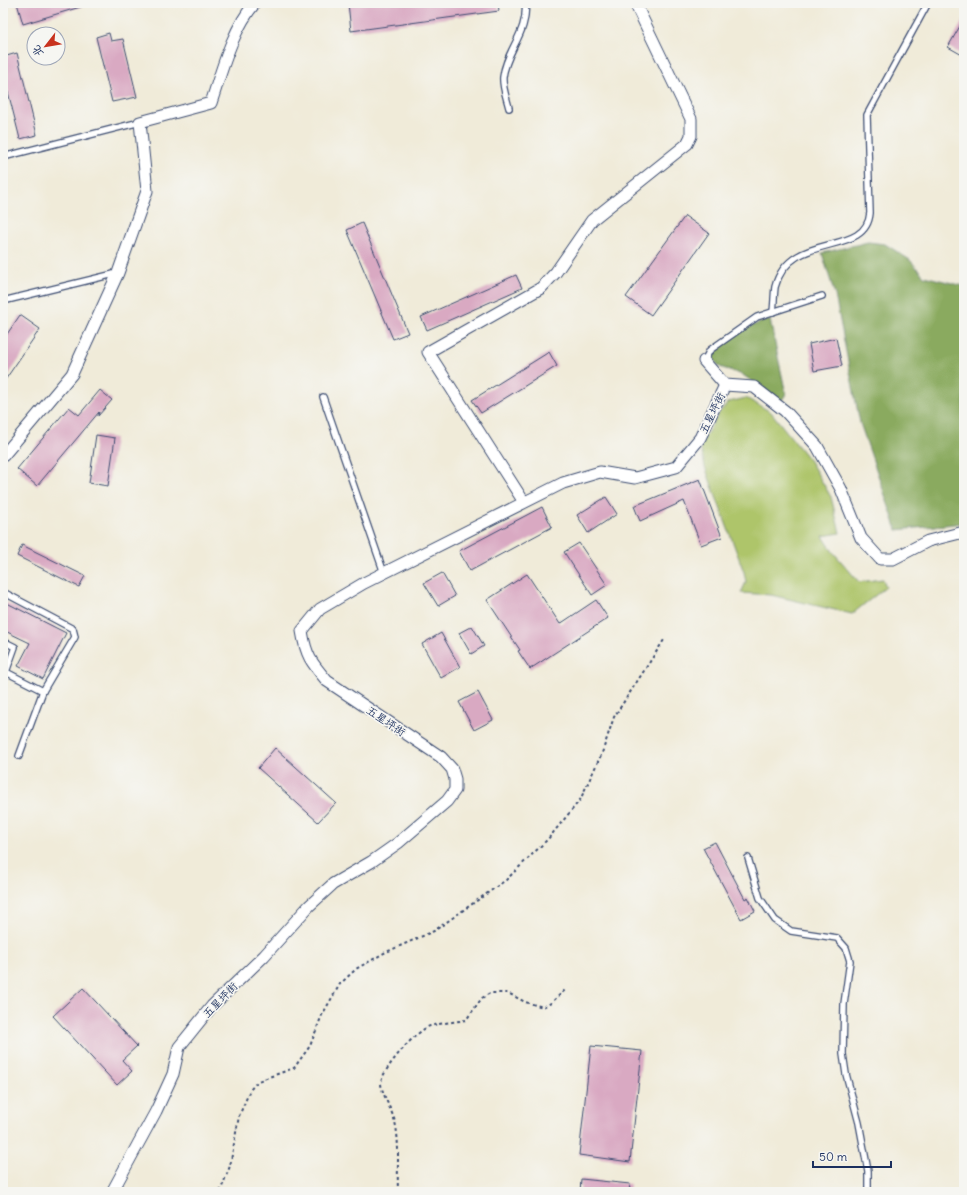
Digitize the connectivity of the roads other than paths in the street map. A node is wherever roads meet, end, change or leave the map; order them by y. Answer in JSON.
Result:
{"nodes":[{"id":1,"x":255,"y":3,"type":"edge"},
{"id":2,"x":525,"y":3,"type":"edge"},
{"id":3,"x":635,"y":3,"type":"edge"},
{"id":4,"x":928,"y":3,"type":"edge"},
{"id":5,"x":508,"y":108,"type":"dead end"},
{"id":6,"x":140,"y":122,"type":"junction"},
{"id":7,"x":3,"y":157,"type":"edge"},
{"id":8,"x":118,"y":273,"type":"junction"},
{"id":9,"x":822,"y":296,"type":"dead end"},
{"id":10,"x":3,"y":301,"type":"edge"},
{"id":11,"x":773,"y":312,"type":"junction"},
{"id":12,"x":704,"y":361,"type":"joint"},
{"id":13,"x":725,"y":385,"type":"junction"},
{"id":14,"x":323,"y":397,"type":"dead end"},
{"id":15,"x":3,"y":456,"type":"edge"},
{"id":16,"x":524,"y":502,"type":"junction"},
{"id":17,"x":964,"y":532,"type":"edge"},
{"id":18,"x":384,"y":574,"type":"junction"},
{"id":19,"x":3,"y":592,"type":"edge"},
{"id":20,"x":3,"y":641,"type":"edge"},
{"id":21,"x":43,"y":691,"type":"junction"},
{"id":22,"x":19,"y":756,"type":"dead end"},
{"id":23,"x":748,"y":858,"type":"dead end"},
{"id":24,"x":112,"y":1192,"type":"edge"},
{"id":25,"x":868,"y":1192,"type":"edge"}],
"edges":[{"from":1,"to":6,"type":"street"},
{"from":2,"to":5,"type":"lane"},
{"from":3,"to":16,"type":"street"},
{"from":4,"to":11,"type":"lane"},
{"from":6,"to":7,"type":"lane"},
{"from":6,"to":8,"type":"street"},
{"from":8,"to":10,"type":"lane"},
{"from":8,"to":15,"type":"street"},
{"from":9,"to":11,"type":"lane"},
{"from":11,"to":12,"type":"lane"},
{"from":12,"to":13,"type":"street"},
{"from":13,"to":16,"type":"street","name":"五星坪街"},
{"from":13,"to":17,"type":"street"},
{"from":14,"to":18,"type":"lane"},
{"from":16,"to":18,"type":"street","name":"五星坪街"},
{"from":18,"to":24,"type":"street","name":"五星坪街"},
{"from":19,"to":21,"type":"lane"},
{"from":20,"to":21,"type":"lane"},
{"from":21,"to":22,"type":"lane"},
{"from":23,"to":25,"type":"lane"}]}
